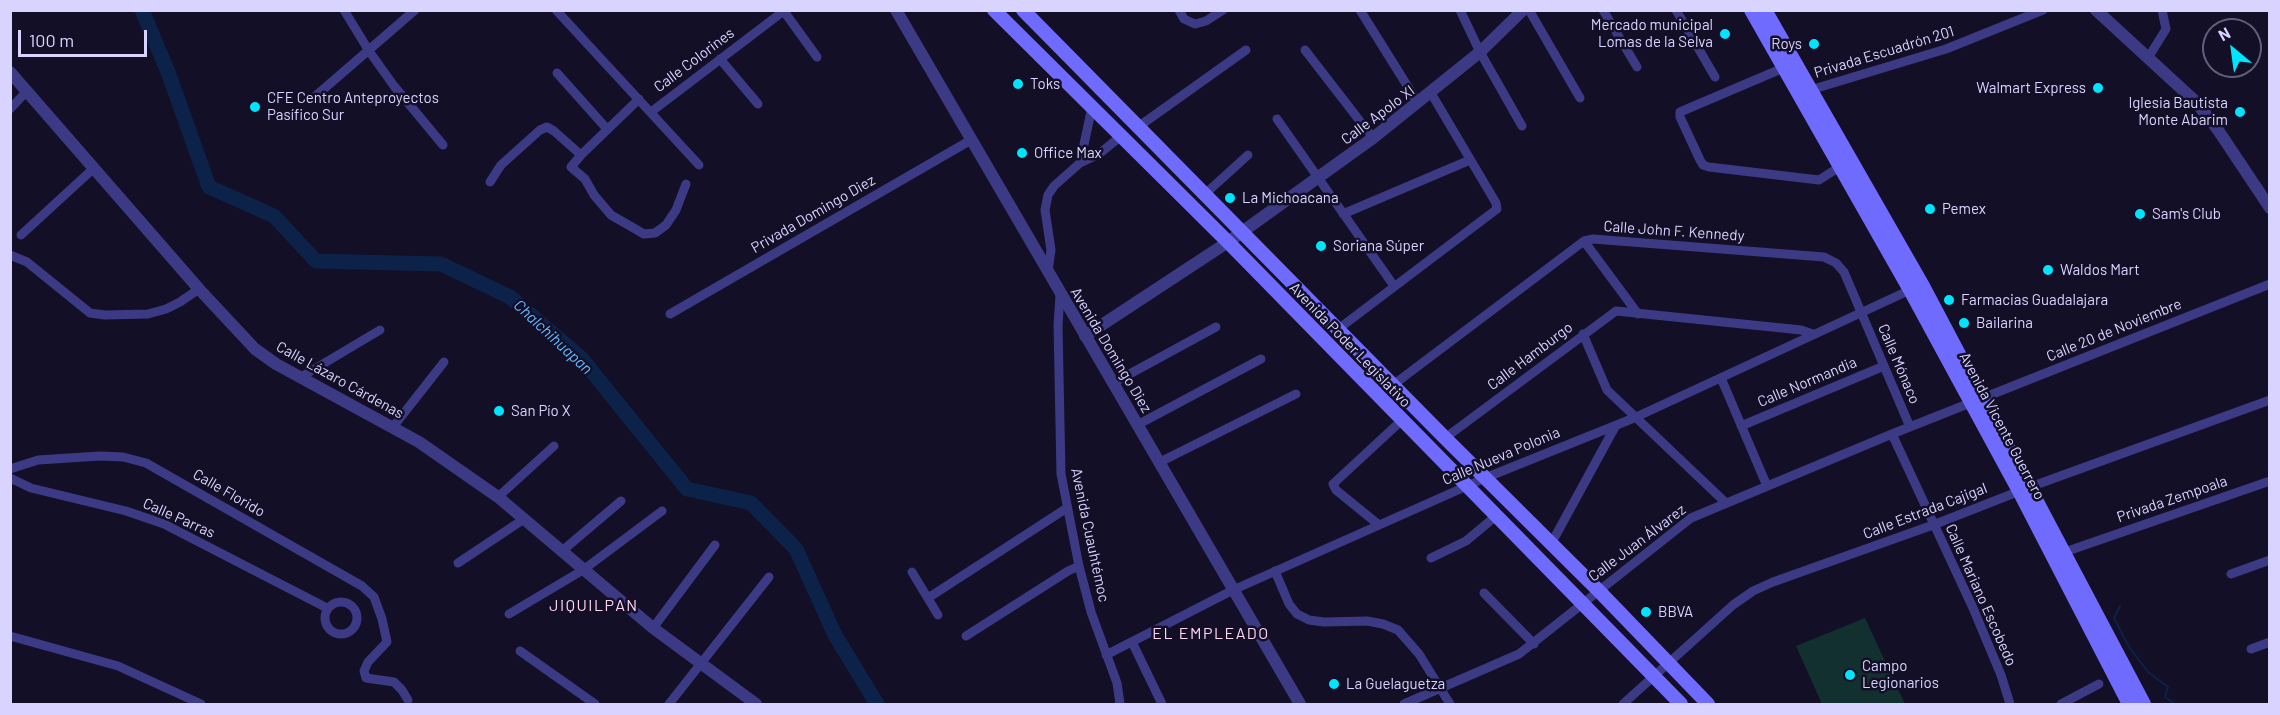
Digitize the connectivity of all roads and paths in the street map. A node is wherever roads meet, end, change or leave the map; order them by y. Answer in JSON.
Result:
{"nodes":[{"id":1,"x":344,"y":10,"type":"edge"},
{"id":2,"x":415,"y":10,"type":"edge"},
{"id":3,"x":556,"y":10,"type":"edge"},
{"id":4,"x":896,"y":10,"type":"edge"},
{"id":5,"x":994,"y":10,"type":"edge"},
{"id":6,"x":1023,"y":10,"type":"edge"},
{"id":7,"x":1179,"y":10,"type":"edge"},
{"id":8,"x":1223,"y":10,"type":"edge"},
{"id":9,"x":1360,"y":10,"type":"edge"},
{"id":10,"x":1460,"y":10,"type":"edge"},
{"id":11,"x":1523,"y":10,"type":"edge"},
{"id":12,"x":1529,"y":10,"type":"edge"},
{"id":13,"x":1603,"y":10,"type":"edge"},
{"id":14,"x":1676,"y":10,"type":"edge"},
{"id":15,"x":1750,"y":10,"type":"edge"},
{"id":16,"x":1766,"y":10,"type":"edge"},
{"id":17,"x":2043,"y":10,"type":"edge"},
{"id":18,"x":2096,"y":10,"type":"edge"},
{"id":19,"x":2162,"y":10,"type":"edge"},
{"id":20,"x":784,"y":11,"type":"edge"},
{"id":21,"x":1246,"y":50,"type":"dead end"},
{"id":22,"x":1305,"y":50,"type":"dead end"},
{"id":23,"x":369,"y":51,"type":"junction"},
{"id":24,"x":1480,"y":52,"type":"junction"},
{"id":25,"x":817,"y":57,"type":"dead end"},
{"id":26,"x":2148,"y":58,"type":"junction"},
{"id":27,"x":720,"y":59,"type":"junction"},
{"id":28,"x":1790,"y":65,"type":"junction"},
{"id":29,"x":1637,"y":67,"type":"dead end"},
{"id":30,"x":10,"y":72,"type":"edge"},
{"id":31,"x":557,"y":73,"type":"dead end"},
{"id":32,"x":1715,"y":77,"type":"dead end"},
{"id":33,"x":27,"y":91,"type":"junction"},
{"id":34,"x":1806,"y":92,"type":"junction"},
{"id":35,"x":1431,"y":93,"type":"junction"},
{"id":36,"x":1580,"y":98,"type":"dead end"},
{"id":37,"x":639,"y":99,"type":"junction"},
{"id":38,"x":311,"y":100,"type":"dead end"},
{"id":39,"x":1418,"y":103,"type":"junction"},
{"id":40,"x":758,"y":104,"type":"dead end"},
{"id":41,"x":1092,"y":107,"type":"junction"},
{"id":42,"x":10,"y":109,"type":"edge"},
{"id":43,"x":651,"y":111,"type":"junction"},
{"id":44,"x":1277,"y":119,"type":"dead end"},
{"id":45,"x":1522,"y":126,"type":"dead end"},
{"id":46,"x":1138,"y":127,"type":"junction"},
{"id":47,"x":607,"y":129,"type":"junction"},
{"id":48,"x":1121,"y":136,"type":"junction"},
{"id":49,"x":1373,"y":138,"type":"junction"},
{"id":50,"x":971,"y":140,"type":"junction"},
{"id":51,"x":443,"y":145,"type":"dead end"},
{"id":52,"x":581,"y":155,"type":"junction"},
{"id":53,"x":1248,"y":155,"type":"dead end"},
{"id":54,"x":1470,"y":160,"type":"junction"},
{"id":55,"x":1080,"y":163,"type":"junction"},
{"id":56,"x":699,"y":165,"type":"dead end"},
{"id":57,"x":1841,"y":166,"type":"junction"},
{"id":58,"x":94,"y":168,"type":"junction"},
{"id":59,"x":1318,"y":178,"type":"junction"},
{"id":60,"x":490,"y":182,"type":"dead end"},
{"id":61,"x":686,"y":184,"type":"dead end"},
{"id":62,"x":1205,"y":194,"type":"junction"},
{"id":63,"x":2270,"y":208,"type":"edge"},
{"id":64,"x":1343,"y":214,"type":"junction"},
{"id":65,"x":1242,"y":232,"type":"junction"},
{"id":66,"x":21,"y":235,"type":"dead end"},
{"id":67,"x":1584,"y":241,"type":"junction"},
{"id":68,"x":1228,"y":242,"type":"junction"},
{"id":69,"x":10,"y":255,"type":"edge"},
{"id":70,"x":1048,"y":271,"type":"junction"},
{"id":71,"x":2270,"y":284,"type":"edge"},
{"id":72,"x":1394,"y":286,"type":"junction"},
{"id":73,"x":199,"y":289,"type":"junction"},
{"id":74,"x":1910,"y":290,"type":"junction"},
{"id":75,"x":1060,"y":295,"type":"junction"},
{"id":76,"x":1861,"y":312,"type":"junction"},
{"id":77,"x":670,"y":314,"type":"dead end"},
{"id":78,"x":1638,"y":314,"type":"junction"},
{"id":79,"x":1216,"y":327,"type":"dead end"},
{"id":80,"x":380,"y":330,"type":"dead end"},
{"id":81,"x":1337,"y":330,"type":"junction"},
{"id":82,"x":1583,"y":334,"type":"junction"},
{"id":83,"x":1813,"y":334,"type":"junction"},
{"id":84,"x":1085,"y":336,"type":"junction"},
{"id":85,"x":1261,"y":359,"type":"dead end"},
{"id":86,"x":444,"y":362,"type":"dead end"},
{"id":87,"x":1884,"y":366,"type":"junction"},
{"id":88,"x":301,"y":377,"type":"junction"},
{"id":89,"x":1721,"y":378,"type":"junction"},
{"id":90,"x":1113,"y":383,"type":"junction"},
{"id":91,"x":1393,"y":385,"type":"junction"},
{"id":92,"x":1296,"y":394,"type":"dead end"},
{"id":93,"x":2270,"y":399,"type":"edge"},
{"id":94,"x":1976,"y":400,"type":"junction"},
{"id":95,"x":1634,"y":418,"type":"junction"},
{"id":96,"x":1401,"y":421,"type":"junction"},
{"id":97,"x":1138,"y":424,"type":"junction"},
{"id":98,"x":1616,"y":425,"type":"junction"},
{"id":99,"x":1741,"y":426,"type":"junction"},
{"id":100,"x":393,"y":427,"type":"junction"},
{"id":101,"x":1910,"y":427,"type":"junction"},
{"id":102,"x":1892,"y":434,"type":"junction"},
{"id":103,"x":1445,"y":438,"type":"junction"},
{"id":104,"x":554,"y":446,"type":"dead end"},
{"id":105,"x":1160,"y":462,"type":"junction"},
{"id":106,"x":10,"y":469,"type":"edge"},
{"id":107,"x":10,"y":478,"type":"edge"},
{"id":108,"x":1485,"y":478,"type":"junction"},
{"id":109,"x":2270,"y":481,"type":"edge"},
{"id":110,"x":1466,"y":486,"type":"junction"},
{"id":111,"x":1767,"y":486,"type":"junction"},
{"id":112,"x":2024,"y":489,"type":"junction"},
{"id":113,"x":498,"y":497,"type":"junction"},
{"id":114,"x":621,"y":501,"type":"dead end"},
{"id":115,"x":1726,"y":503,"type":"junction"},
{"id":116,"x":1067,"y":508,"type":"junction"},
{"id":117,"x":662,"y":511,"type":"dead end"},
{"id":118,"x":1496,"y":516,"type":"junction"},
{"id":119,"x":524,"y":519,"type":"junction"},
{"id":120,"x":1380,"y":525,"type":"junction"},
{"id":121,"x":1933,"y":525,"type":"junction"},
{"id":122,"x":1551,"y":544,"type":"junction"},
{"id":123,"x":715,"y":545,"type":"dead end"},
{"id":124,"x":562,"y":551,"type":"junction"},
{"id":125,"x":2058,"y":554,"type":"junction"},
{"id":126,"x":1431,"y":558,"type":"dead end"},
{"id":127,"x":2270,"y":560,"type":"edge"},
{"id":128,"x":458,"y":562,"type":"dead end"},
{"id":129,"x":1079,"y":566,"type":"junction"},
{"id":130,"x":583,"y":570,"type":"junction"},
{"id":131,"x":1275,"y":571,"type":"junction"},
{"id":132,"x":912,"y":572,"type":"dead end"},
{"id":133,"x":2231,"y":574,"type":"dead end"},
{"id":134,"x":769,"y":577,"type":"dead end"},
{"id":135,"x":1233,"y":590,"type":"junction"},
{"id":136,"x":1599,"y":591,"type":"junction"},
{"id":137,"x":1484,"y":593,"type":"dead end"},
{"id":138,"x":928,"y":598,"type":"junction"},
{"id":139,"x":1583,"y":604,"type":"junction"},
{"id":140,"x":327,"y":608,"type":"dead end"},
{"id":141,"x":509,"y":614,"type":"dead end"},
{"id":142,"x":938,"y":615,"type":"dead end"},
{"id":143,"x":653,"y":628,"type":"junction"},
{"id":144,"x":10,"y":636,"type":"edge"},
{"id":145,"x":966,"y":636,"type":"dead end"},
{"id":146,"x":1132,"y":642,"type":"junction"},
{"id":147,"x":2270,"y":642,"type":"edge"},
{"id":148,"x":1534,"y":644,"type":"junction"},
{"id":149,"x":2251,"y":649,"type":"dead end"},
{"id":150,"x":520,"y":651,"type":"dead end"},
{"id":151,"x":1106,"y":655,"type":"junction"},
{"id":152,"x":701,"y":663,"type":"junction"},
{"id":153,"x":1668,"y":663,"type":"junction"},
{"id":154,"x":1653,"y":676,"type":"junction"},
{"id":155,"x":2099,"y":684,"type":"dead end"},
{"id":156,"x":1442,"y":688,"type":"junction"},
{"id":157,"x":408,"y":700,"type":"dead end"},
{"id":158,"x":1417,"y":702,"type":"edge"},
{"id":159,"x":201,"y":705,"type":"edge"},
{"id":160,"x":595,"y":705,"type":"edge"},
{"id":161,"x":669,"y":705,"type":"edge"},
{"id":162,"x":756,"y":705,"type":"edge"},
{"id":163,"x":1120,"y":705,"type":"edge"},
{"id":164,"x":1162,"y":705,"type":"edge"},
{"id":165,"x":1300,"y":705,"type":"edge"},
{"id":166,"x":1404,"y":705,"type":"edge"},
{"id":167,"x":1450,"y":705,"type":"edge"},
{"id":168,"x":1623,"y":705,"type":"edge"},
{"id":169,"x":1681,"y":705,"type":"edge"},
{"id":170,"x":1708,"y":705,"type":"edge"},
{"id":171,"x":2010,"y":705,"type":"edge"},
{"id":172,"x":2061,"y":705,"type":"edge"},
{"id":173,"x":2129,"y":705,"type":"edge"},
{"id":174,"x":2144,"y":705,"type":"edge"}],
"edges":[{"from":1,"to":23,"type":"street"},
{"from":2,"to":23,"type":"street"},
{"from":3,"to":37,"type":"street"},
{"from":4,"to":50,"type":"street","name":"Avenida Domingo Diez"},
{"from":5,"to":41,"type":"main road","name":"Avenida Poder Legislativo"},
{"from":6,"to":46,"type":"main road","name":"Avenida Poder Legislativo"},
{"from":7,"to":8,"type":"street"},
{"from":9,"to":39,"type":"street"},
{"from":10,"to":24,"type":"street"},
{"from":11,"to":24,"type":"street","name":"Calle Apolo XI"},
{"from":12,"to":36,"type":"street"},
{"from":13,"to":29,"type":"street"},
{"from":14,"to":32,"type":"street"},
{"from":15,"to":28,"type":"main road","name":"Avenida Vicente Guerrero"},
{"from":16,"to":28,"type":"main road","name":"Avenida Vicente Guerrero"},
{"from":17,"to":34,"type":"street","name":"Privada Escuadrón 201"},
{"from":18,"to":26,"type":"street"},
{"from":19,"to":26,"type":"street"},
{"from":20,"to":25,"type":"street"},
{"from":20,"to":27,"type":"street","name":"Calle Colorines"},
{"from":21,"to":46,"type":"street"},
{"from":22,"to":49,"type":"street"},
{"from":23,"to":38,"type":"street"},
{"from":23,"to":51,"type":"street"},
{"from":24,"to":35,"type":"street","name":"Calle Apolo XI"},
{"from":24,"to":45,"type":"street"},
{"from":26,"to":63,"type":"street"},
{"from":27,"to":40,"type":"street"},
{"from":27,"to":43,"type":"street","name":"Calle Colorines"},
{"from":28,"to":34,"type":"main road","name":"Avenida Vicente Guerrero"},
{"from":28,"to":57,"type":"street"},
{"from":30,"to":33,"type":"street","name":"Calle Lázaro Cárdenas"},
{"from":31,"to":47,"type":"street"},
{"from":33,"to":42,"type":"street"},
{"from":33,"to":58,"type":"street","name":"Calle Lázaro Cárdenas"},
{"from":34,"to":57,"type":"main road","name":"Avenida Vicente Guerrero"},
{"from":34,"to":94,"type":"main road","name":"Avenida Vicente Guerrero"},
{"from":35,"to":39,"type":"street","name":"Calle Apolo XI"},
{"from":35,"to":54,"type":"street"},
{"from":37,"to":43,"type":"street"},
{"from":37,"to":47,"type":"street"},
{"from":39,"to":49,"type":"street","name":"Calle Apolo XI"},
{"from":41,"to":48,"type":"main road","name":"Avenida Poder Legislativo"},
{"from":41,"to":55,"type":"street"},
{"from":43,"to":56,"type":"street"},
{"from":44,"to":59,"type":"street"},
{"from":46,"to":62,"type":"main road","name":"Avenida Poder Legislativo"},
{"from":47,"to":52,"type":"street"},
{"from":48,"to":55,"type":"street"},
{"from":48,"to":68,"type":"main road","name":"Avenida Poder Legislativo"},
{"from":49,"to":59,"type":"street","name":"Calle Apolo XI"},
{"from":50,"to":70,"type":"street","name":"Avenida Domingo Diez"},
{"from":50,"to":77,"type":"street","name":"Privada Domingo Diez"},
{"from":52,"to":60,"type":"street"},
{"from":52,"to":61,"type":"street"},
{"from":53,"to":62,"type":"street"},
{"from":54,"to":64,"type":"street"},
{"from":54,"to":72,"type":"street"},
{"from":55,"to":70,"type":"street"},
{"from":57,"to":74,"type":"main road","name":"Avenida Vicente Guerrero"},
{"from":58,"to":66,"type":"street"},
{"from":58,"to":73,"type":"street","name":"Calle Lázaro Cárdenas"},
{"from":59,"to":64,"type":"street"},
{"from":59,"to":65,"type":"street","name":"Calle Apolo XI"},
{"from":62,"to":65,"type":"main road","name":"Avenida Poder Legislativo"},
{"from":64,"to":72,"type":"street"},
{"from":65,"to":68,"type":"street","name":"Calle Apolo XI"},
{"from":65,"to":81,"type":"main road","name":"Avenida Poder Legislativo"},
{"from":67,"to":76,"type":"street","name":"Calle John F. Kennedy"},
{"from":67,"to":78,"type":"street"},
{"from":67,"to":91,"type":"street","name":"Calle John F. Kennedy"},
{"from":68,"to":84,"type":"street","name":"Calle Apolo XI"},
{"from":68,"to":96,"type":"main road","name":"Avenida Poder Legislativo"},
{"from":69,"to":73,"type":"street"},
{"from":70,"to":75,"type":"street","name":"Avenida Domingo Diez"},
{"from":71,"to":94,"type":"street","name":"Calle 20 de Noviembre"},
{"from":72,"to":81,"type":"street"},
{"from":73,"to":88,"type":"street","name":"Calle Lázaro Cárdenas"},
{"from":74,"to":76,"type":"street","name":"Calle Nueva Polonia"},
{"from":74,"to":94,"type":"main road","name":"Avenida Vicente Guerrero"},
{"from":75,"to":84,"type":"street","name":"Avenida Domingo Diez"},
{"from":75,"to":116,"type":"street","name":"Avenida Cuauhtémoc"},
{"from":76,"to":83,"type":"street","name":"Calle Nueva Polonia"},
{"from":76,"to":87,"type":"street","name":"Calle Mónaco"},
{"from":78,"to":82,"type":"street","name":"Calle Hamburgo"},
{"from":78,"to":83,"type":"street","name":"Calle Hamburgo"},
{"from":79,"to":90,"type":"street"},
{"from":80,"to":88,"type":"street"},
{"from":81,"to":91,"type":"main road","name":"Avenida Poder Legislativo"},
{"from":82,"to":95,"type":"street"},
{"from":82,"to":103,"type":"street","name":"Calle Hamburgo"},
{"from":83,"to":89,"type":"street","name":"Calle Nueva Polonia"},
{"from":84,"to":90,"type":"street","name":"Avenida Domingo Diez"},
{"from":85,"to":97,"type":"street"},
{"from":86,"to":100,"type":"street"},
{"from":87,"to":99,"type":"street","name":"Calle Normandia"},
{"from":87,"to":101,"type":"street","name":"Calle Mónaco"},
{"from":88,"to":100,"type":"street","name":"Calle Lázaro Cárdenas"},
{"from":89,"to":95,"type":"street","name":"Calle Nueva Polonia"},
{"from":89,"to":99,"type":"street"},
{"from":90,"to":97,"type":"street","name":"Avenida Domingo Diez"},
{"from":91,"to":103,"type":"main road","name":"Avenida Poder Legislativo"},
{"from":92,"to":105,"type":"street"},
{"from":93,"to":112,"type":"street","name":"Calle Estrada Cajigal"},
{"from":94,"to":101,"type":"street","name":"Calle Juan Álvarez"},
{"from":94,"to":112,"type":"main road","name":"Avenida Vicente Guerrero"},
{"from":95,"to":98,"type":"street","name":"Calle Nueva Polonia"},
{"from":95,"to":115,"type":"street"},
{"from":96,"to":110,"type":"main road","name":"Avenida Poder Legislativo"},
{"from":96,"to":120,"type":"street"},
{"from":97,"to":105,"type":"street","name":"Avenida Domingo Diez"},
{"from":98,"to":108,"type":"street","name":"Calle Nueva Polonia"},
{"from":98,"to":122,"type":"street"},
{"from":99,"to":111,"type":"street"},
{"from":100,"to":113,"type":"street","name":"Calle Lázaro Cárdenas"},
{"from":101,"to":102,"type":"street","name":"Calle Juan Álvarez"},
{"from":102,"to":111,"type":"street","name":"Calle Juan Álvarez"},
{"from":102,"to":121,"type":"street","name":"Calle Mariano Escobedo"},
{"from":103,"to":108,"type":"main road","name":"Avenida Poder Legislativo"},
{"from":104,"to":113,"type":"street"},
{"from":105,"to":135,"type":"street","name":"Avenida Domingo Diez"},
{"from":106,"to":157,"type":"street","name":"Calle Florido"},
{"from":107,"to":140,"type":"street","name":"Calle Parras"},
{"from":108,"to":110,"type":"street","name":"Calle Nueva Polonia"},
{"from":108,"to":122,"type":"main road","name":"Avenida Poder Legislativo"},
{"from":109,"to":125,"type":"street","name":"Privada Zempoala"},
{"from":110,"to":118,"type":"main road","name":"Avenida Poder Legislativo"},
{"from":110,"to":120,"type":"street","name":"Calle Nueva Polonia"},
{"from":111,"to":115,"type":"street","name":"Calle Juan Álvarez"},
{"from":112,"to":121,"type":"street","name":"Calle Estrada Cajigal"},
{"from":112,"to":125,"type":"main road","name":"Avenida Vicente Guerrero"},
{"from":113,"to":119,"type":"street","name":"Calle Lázaro Cárdenas"},
{"from":114,"to":124,"type":"street"},
{"from":115,"to":136,"type":"street","name":"Calle Juan Álvarez"},
{"from":116,"to":129,"type":"street","name":"Avenida Cuauhtémoc"},
{"from":116,"to":138,"type":"street"},
{"from":117,"to":130,"type":"street"},
{"from":118,"to":126,"type":"street"},
{"from":118,"to":139,"type":"main road","name":"Avenida Poder Legislativo"},
{"from":119,"to":124,"type":"street","name":"Calle Lázaro Cárdenas"},
{"from":119,"to":128,"type":"street"},
{"from":120,"to":131,"type":"street","name":"Calle Nueva Polonia"},
{"from":121,"to":153,"type":"street","name":"Calle Estrada Cajigal"},
{"from":121,"to":171,"type":"street","name":"Calle Mariano Escobedo"},
{"from":122,"to":136,"type":"main road","name":"Avenida Poder Legislativo"},
{"from":123,"to":143,"type":"street"},
{"from":124,"to":130,"type":"street","name":"Calle Lázaro Cárdenas"},
{"from":125,"to":173,"type":"main road","name":"Avenida Vicente Guerrero"},
{"from":125,"to":174,"type":"main road","name":"Avenida Vicente Guerrero"},
{"from":127,"to":133,"type":"street"},
{"from":129,"to":145,"type":"street"},
{"from":129,"to":151,"type":"street","name":"Avenida Cuauhtémoc"},
{"from":130,"to":141,"type":"street"},
{"from":130,"to":143,"type":"street","name":"Calle Lázaro Cárdenas"},
{"from":131,"to":135,"type":"street","name":"Calle Nueva Polonia"},
{"from":131,"to":156,"type":"street"},
{"from":132,"to":138,"type":"street"},
{"from":134,"to":152,"type":"street"},
{"from":135,"to":146,"type":"street","name":"Calle Nueva Polonia"},
{"from":135,"to":165,"type":"street","name":"Avenida Domingo Diez"},
{"from":136,"to":139,"type":"street","name":"Calle Juan Álvarez"},
{"from":136,"to":153,"type":"main road","name":"Avenida Poder Legislativo"},
{"from":137,"to":148,"type":"street"},
{"from":138,"to":142,"type":"street"},
{"from":139,"to":148,"type":"street","name":"Calle Juan Álvarez"},
{"from":139,"to":154,"type":"main road","name":"Avenida Poder Legislativo"},
{"from":143,"to":152,"type":"street","name":"Calle Lázaro Cárdenas"},
{"from":144,"to":159,"type":"street"},
{"from":146,"to":151,"type":"street","name":"Calle Nueva Polonia"},
{"from":146,"to":164,"type":"street"},
{"from":147,"to":149,"type":"street"},
{"from":148,"to":156,"type":"street","name":"Calle Juan Álvarez"},
{"from":150,"to":160,"type":"street"},
{"from":151,"to":163,"type":"street","name":"Avenida Cuauhtémoc"},
{"from":152,"to":161,"type":"street"},
{"from":152,"to":162,"type":"street","name":"Calle Lázaro Cárdenas"},
{"from":153,"to":154,"type":"street","name":"Calle Estrada Cajigal"},
{"from":153,"to":170,"type":"main road","name":"Avenida Poder Legislativo"},
{"from":154,"to":168,"type":"street","name":"Calle Estrada Cajigal"},
{"from":154,"to":169,"type":"main road","name":"Avenida Poder Legislativo"},
{"from":155,"to":172,"type":"street"},
{"from":156,"to":158,"type":"street","name":"Calle Juan Álvarez"},
{"from":156,"to":167,"type":"street"},
{"from":158,"to":166,"type":"street","name":"Calle Juan Álvarez"}]}
